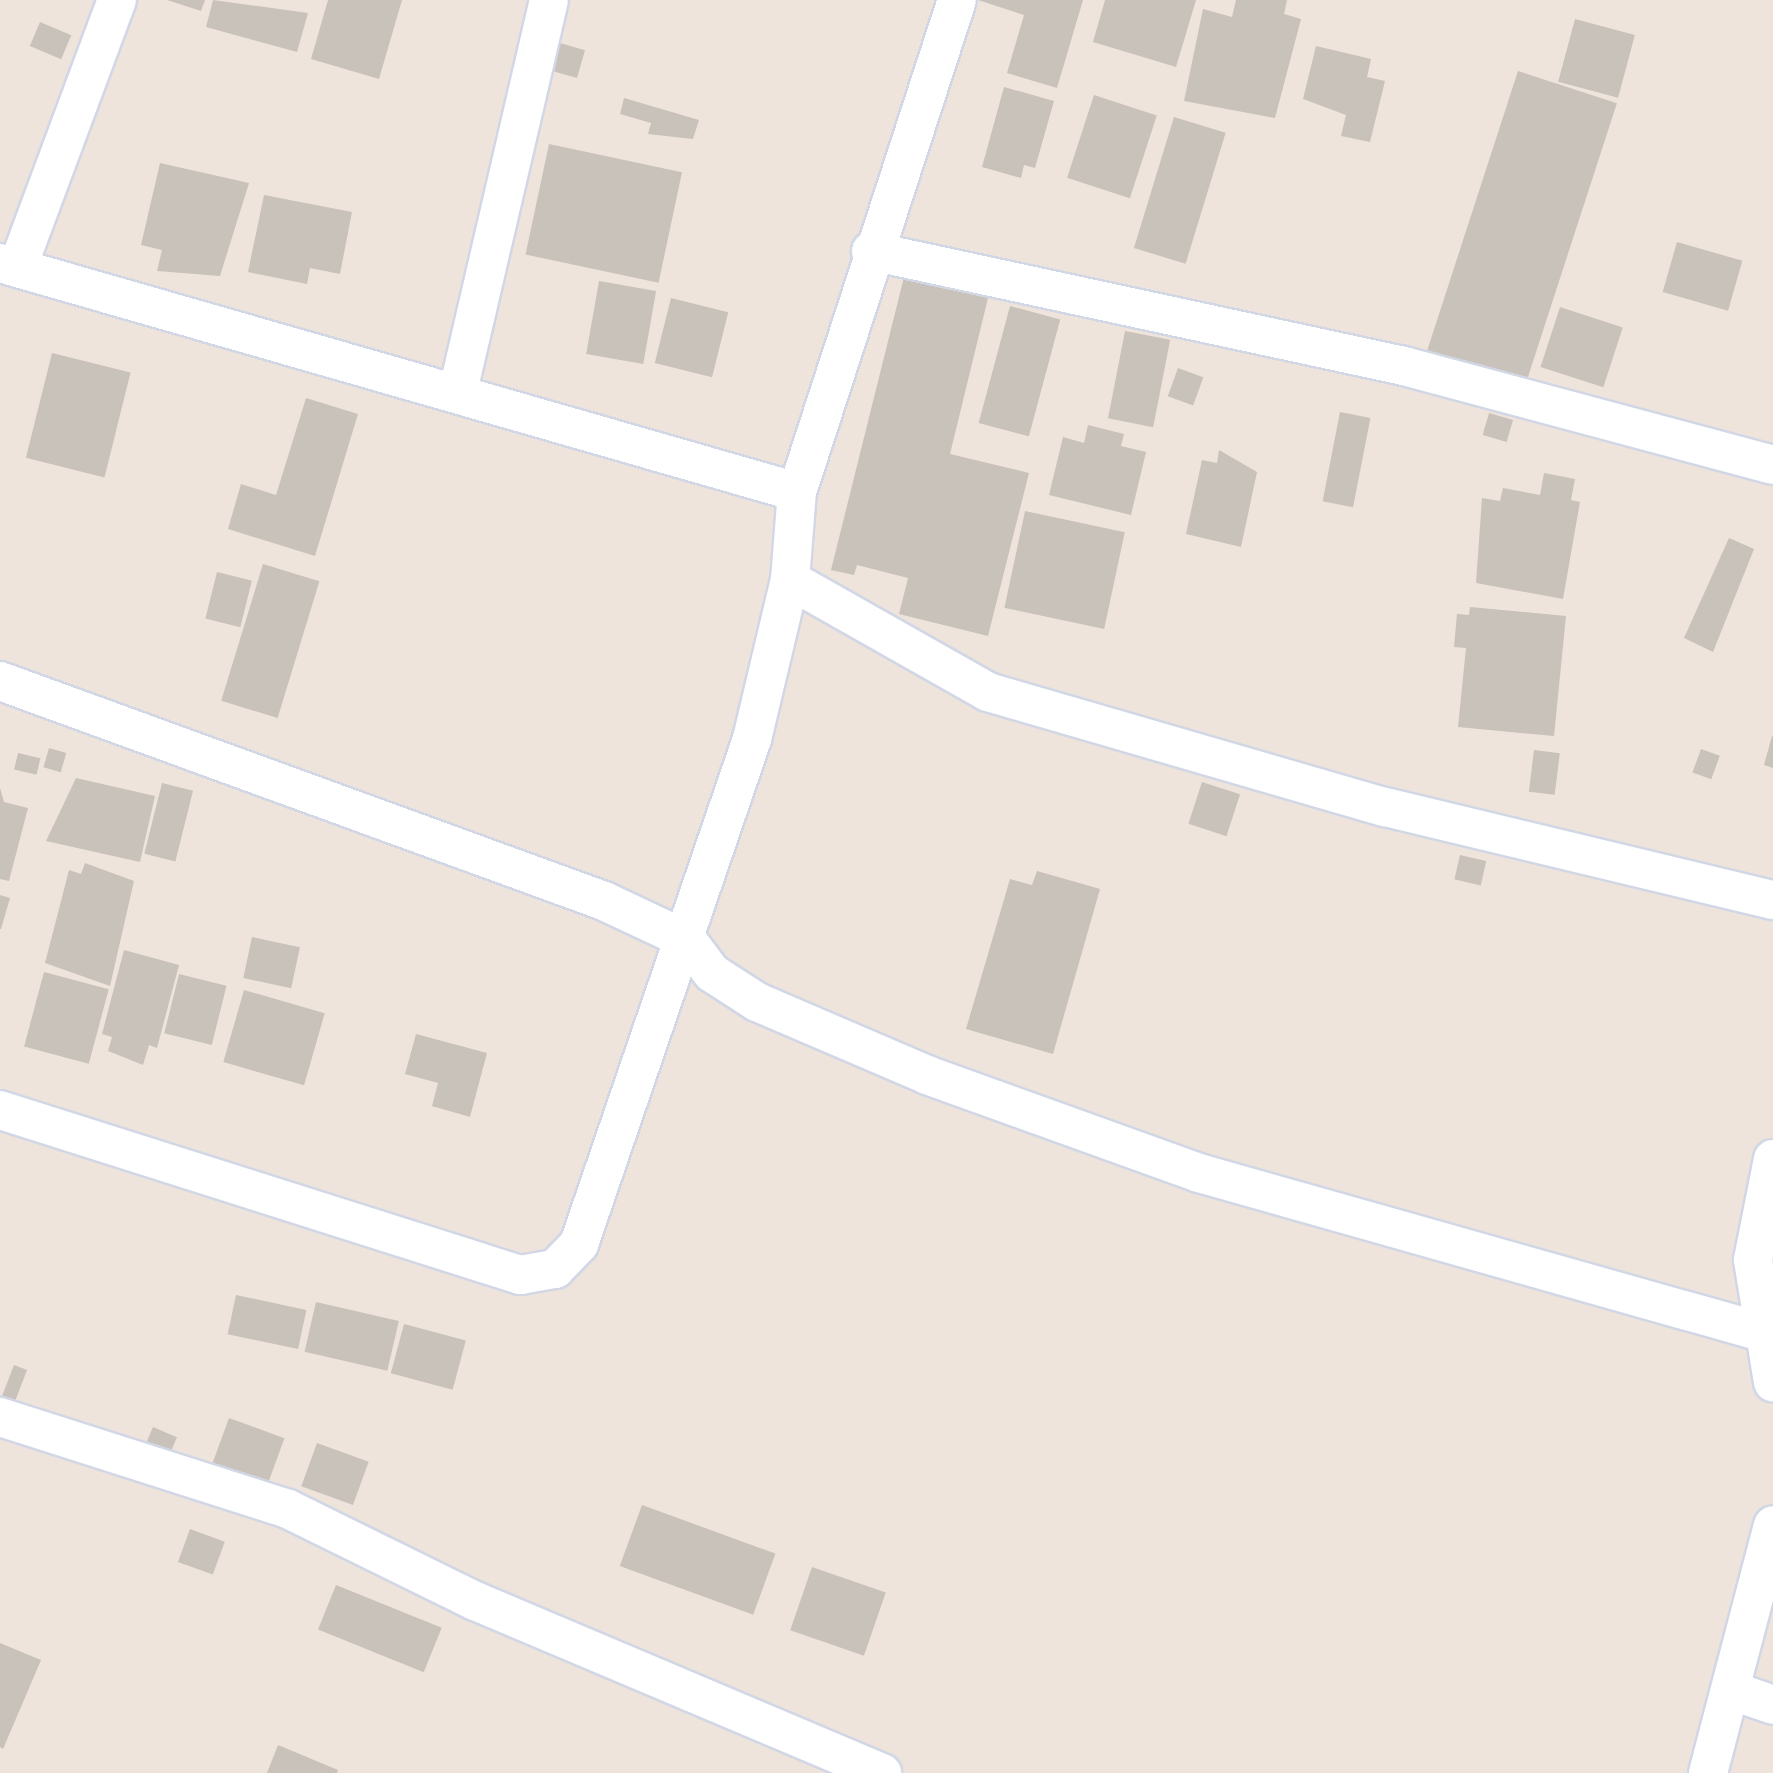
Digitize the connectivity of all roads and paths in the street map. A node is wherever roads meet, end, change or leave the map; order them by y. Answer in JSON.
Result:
{"nodes":[{"id":1,"x":117,"y":0,"type":"edge"},
{"id":2,"x":550,"y":0,"type":"edge"},
{"id":3,"x":957,"y":0,"type":"edge"},
{"id":4,"x":871,"y":251,"type":"junction"},
{"id":5,"x":9,"y":264,"type":"edge"},
{"id":6,"x":458,"y":391,"type":"junction"},
{"id":7,"x":1773,"y":465,"type":"edge"},
{"id":8,"x":796,"y":492,"type":"junction"},
{"id":9,"x":790,"y":580,"type":"junction"},
{"id":10,"x":0,"y":681,"type":"edge"},
{"id":11,"x":1773,"y":900,"type":"edge"},
{"id":12,"x":687,"y":940,"type":"junction"},
{"id":13,"x":0,"y":1110,"type":"edge"},
{"id":14,"x":1773,"y":1160,"type":"edge"},
{"id":15,"x":1765,"y":1333,"type":"junction"},
{"id":16,"x":1773,"y":1382,"type":"edge"},
{"id":17,"x":0,"y":1417,"type":"edge"},
{"id":18,"x":1773,"y":1525,"type":"edge"},
{"id":19,"x":1736,"y":1692,"type":"junction"},
{"id":20,"x":1773,"y":1705,"type":"edge"},
{"id":21,"x":882,"y":1773,"type":"edge"},
{"id":22,"x":1708,"y":1773,"type":"edge"}],
"edges":[{"from":1,"to":5,"type":"street"},
{"from":2,"to":6,"type":"street"},
{"from":3,"to":4,"type":"street"},
{"from":4,"to":7,"type":"street"},
{"from":4,"to":8,"type":"street"},
{"from":5,"to":6,"type":"street"},
{"from":6,"to":8,"type":"street"},
{"from":8,"to":9,"type":"street"},
{"from":9,"to":11,"type":"street"},
{"from":9,"to":12,"type":"street"},
{"from":10,"to":12,"type":"street"},
{"from":12,"to":13,"type":"street"},
{"from":12,"to":15,"type":"street"},
{"from":14,"to":15,"type":"street"},
{"from":15,"to":16,"type":"street"},
{"from":17,"to":21,"type":"street"},
{"from":18,"to":19,"type":"street"},
{"from":19,"to":20,"type":"street"},
{"from":19,"to":22,"type":"street"}]}
